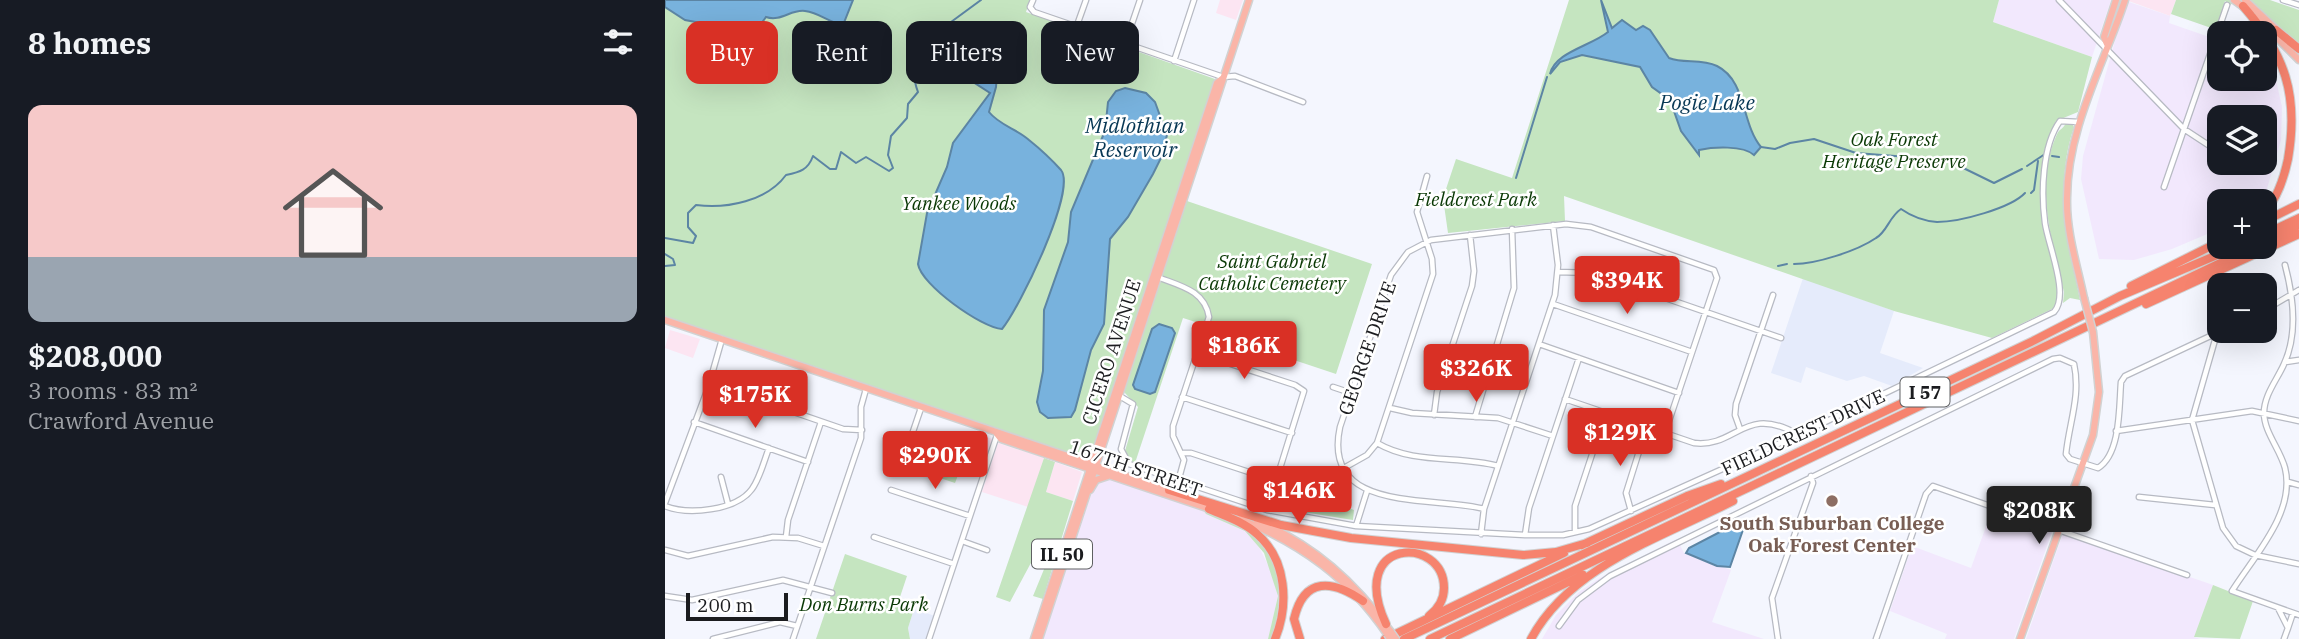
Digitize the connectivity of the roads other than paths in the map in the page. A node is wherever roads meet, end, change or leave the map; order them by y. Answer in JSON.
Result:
{"nodes":[{"id":1,"x":1033,"y":0,"type":"edge"},
{"id":2,"x":1086,"y":0,"type":"edge"},
{"id":3,"x":1140,"y":0,"type":"edge"},
{"id":4,"x":1194,"y":0,"type":"edge"},
{"id":5,"x":1249,"y":0,"type":"edge"},
{"id":6,"x":2059,"y":0,"type":"edge"},
{"id":7,"x":2116,"y":0,"type":"edge"},
{"id":8,"x":2125,"y":0,"type":"edge"},
{"id":9,"x":2234,"y":0,"type":"edge"},
{"id":10,"x":2283,"y":0,"type":"edge"},
{"id":11,"x":2244,"y":3,"type":"edge"},
{"id":12,"x":2227,"y":5,"type":"dead end"},
{"id":13,"x":2299,"y":5,"type":"edge"},
{"id":14,"x":1060,"y":21,"type":"edge"},
{"id":15,"x":1078,"y":21,"type":"edge"},
{"id":16,"x":1133,"y":21,"type":"edge"},
{"id":17,"x":2265,"y":21,"type":"edge"},
{"id":18,"x":2277,"y":31,"type":"edge"},
{"id":19,"x":2106,"y":46,"type":"junction"},
{"id":20,"x":1139,"y":49,"type":"edge"},
{"id":21,"x":2299,"y":51,"type":"edge"},
{"id":22,"x":2299,"y":60,"type":"edge"},
{"id":23,"x":1174,"y":61,"type":"junction"},
{"id":24,"x":1223,"y":78,"type":"junction"},
{"id":25,"x":1303,"y":103,"type":"dead end"},
{"id":26,"x":2080,"y":122,"type":"junction"},
{"id":27,"x":2184,"y":129,"type":"junction"},
{"id":28,"x":2207,"y":144,"type":"edge"},
{"id":29,"x":1427,"y":176,"type":"dead end"},
{"id":30,"x":2164,"y":187,"type":"dead end"},
{"id":31,"x":2277,"y":190,"type":"edge"},
{"id":32,"x":2299,"y":204,"type":"edge"},
{"id":33,"x":2277,"y":215,"type":"edge"},
{"id":34,"x":2299,"y":218,"type":"edge"},
{"id":35,"x":1553,"y":225,"type":"junction"},
{"id":36,"x":2299,"y":225,"type":"edge"},
{"id":37,"x":2277,"y":228,"type":"edge"},
{"id":38,"x":1512,"y":229,"type":"junction"},
{"id":39,"x":1470,"y":234,"type":"junction"},
{"id":40,"x":2299,"y":234,"type":"edge"},
{"id":41,"x":2277,"y":236,"type":"edge"},
{"id":42,"x":2299,"y":240,"type":"edge"},
{"id":43,"x":1426,"y":242,"type":"junction"},
{"id":44,"x":2277,"y":242,"type":"edge"},
{"id":45,"x":2277,"y":245,"type":"edge"},
{"id":46,"x":2207,"y":248,"type":"edge"},
{"id":47,"x":2208,"y":259,"type":"edge"},
{"id":48,"x":2238,"y":259,"type":"edge"},
{"id":49,"x":2285,"y":265,"type":"dead end"},
{"id":50,"x":1558,"y":272,"type":"junction"},
{"id":51,"x":1160,"y":278,"type":"junction"},
{"id":52,"x":2299,"y":290,"type":"edge"},
{"id":53,"x":2293,"y":293,"type":"junction"},
{"id":54,"x":1773,"y":295,"type":"dead end"},
{"id":55,"x":2277,"y":303,"type":"edge"},
{"id":56,"x":1553,"y":304,"type":"junction"},
{"id":57,"x":2102,"y":305,"type":"junction"},
{"id":58,"x":1706,"y":312,"type":"junction"},
{"id":59,"x":665,"y":320,"type":"edge"},
{"id":60,"x":1761,"y":331,"type":"junction"},
{"id":61,"x":1781,"y":338,"type":"dead end"},
{"id":62,"x":2207,"y":338,"type":"edge"},
{"id":63,"x":722,"y":339,"type":"junction"},
{"id":64,"x":2216,"y":343,"type":"edge"},
{"id":65,"x":1539,"y":344,"type":"junction"},
{"id":66,"x":1197,"y":352,"type":"junction"},
{"id":67,"x":1692,"y":352,"type":"junction"},
{"id":68,"x":1579,"y":358,"type":"junction"},
{"id":69,"x":2299,"y":360,"type":"edge"},
{"id":70,"x":2285,"y":362,"type":"junction"},
{"id":71,"x":1333,"y":387,"type":"dead end"},
{"id":72,"x":708,"y":388,"type":"junction"},
{"id":73,"x":866,"y":389,"type":"junction"},
{"id":74,"x":1351,"y":393,"type":"junction"},
{"id":75,"x":1679,"y":393,"type":"junction"},
{"id":76,"x":1117,"y":395,"type":"junction"},
{"id":77,"x":1182,"y":397,"type":"junction"},
{"id":78,"x":1565,"y":399,"type":"junction"},
{"id":79,"x":921,"y":408,"type":"junction"},
{"id":80,"x":1389,"y":408,"type":"junction"},
{"id":81,"x":1606,"y":412,"type":"junction"},
{"id":82,"x":2264,"y":413,"type":"junction"},
{"id":83,"x":1434,"y":415,"type":"junction"},
{"id":84,"x":1475,"y":417,"type":"junction"},
{"id":85,"x":2192,"y":419,"type":"junction"},
{"id":86,"x":2299,"y":421,"type":"edge"},
{"id":87,"x":694,"y":422,"type":"junction"},
{"id":88,"x":821,"y":422,"type":"junction"},
{"id":89,"x":1513,"y":422,"type":"junction"},
{"id":90,"x":1647,"y":426,"type":"junction"},
{"id":91,"x":1740,"y":429,"type":"junction"},
{"id":92,"x":863,"y":430,"type":"junction"},
{"id":93,"x":2116,"y":431,"type":"junction"},
{"id":94,"x":1292,"y":433,"type":"junction"},
{"id":95,"x":1665,"y":433,"type":"junction"},
{"id":96,"x":997,"y":434,"type":"junction"},
{"id":97,"x":1798,"y":435,"type":"junction"},
{"id":98,"x":1553,"y":436,"type":"junction"},
{"id":99,"x":1377,"y":443,"type":"junction"},
{"id":100,"x":769,"y":448,"type":"junction"},
{"id":101,"x":1103,"y":448,"type":"junction"},
{"id":102,"x":1183,"y":453,"type":"junction"},
{"id":103,"x":904,"y":457,"type":"dead end"},
{"id":104,"x":808,"y":462,"type":"junction"},
{"id":105,"x":2083,"y":463,"type":"junction"},
{"id":106,"x":1499,"y":466,"type":"junction"},
{"id":107,"x":1093,"y":467,"type":"junction"},
{"id":108,"x":1345,"y":468,"type":"junction"},
{"id":109,"x":1780,"y":473,"type":"junction"},
{"id":110,"x":1111,"y":476,"type":"junction"},
{"id":111,"x":1747,"y":476,"type":"junction"},
{"id":112,"x":1811,"y":476,"type":"junction"},
{"id":113,"x":722,"y":477,"type":"dead end"},
{"id":114,"x":1326,"y":478,"type":"dead end"},
{"id":115,"x":1276,"y":481,"type":"junction"},
{"id":116,"x":1178,"y":482,"type":"junction"},
{"id":117,"x":2288,"y":482,"type":"junction"},
{"id":118,"x":2299,"y":485,"type":"edge"},
{"id":119,"x":1156,"y":486,"type":"junction"},
{"id":120,"x":891,"y":489,"type":"dead end"},
{"id":121,"x":1169,"y":490,"type":"junction"},
{"id":122,"x":1367,"y":491,"type":"junction"},
{"id":123,"x":2139,"y":497,"type":"dead end"},
{"id":124,"x":1084,"y":501,"type":"junction"},
{"id":125,"x":729,"y":504,"type":"junction"},
{"id":126,"x":665,"y":505,"type":"edge"},
{"id":127,"x":2215,"y":505,"type":"junction"},
{"id":128,"x":1209,"y":509,"type":"junction"},
{"id":129,"x":1484,"y":509,"type":"junction"},
{"id":130,"x":1266,"y":510,"type":"junction"},
{"id":131,"x":1631,"y":511,"type":"junction"},
{"id":132,"x":970,"y":516,"type":"junction"},
{"id":133,"x":1356,"y":526,"type":"junction"},
{"id":134,"x":2060,"y":529,"type":"junction"},
{"id":135,"x":1575,"y":533,"type":"junction"},
{"id":136,"x":1481,"y":534,"type":"junction"},
{"id":137,"x":1525,"y":535,"type":"junction"},
{"id":138,"x":786,"y":537,"type":"junction"},
{"id":139,"x":874,"y":537,"type":"dead end"},
{"id":140,"x":961,"y":541,"type":"junction"},
{"id":141,"x":1587,"y":542,"type":"junction"},
{"id":142,"x":824,"y":546,"type":"junction"},
{"id":143,"x":665,"y":550,"type":"edge"},
{"id":144,"x":987,"y":550,"type":"dead end"},
{"id":145,"x":2255,"y":555,"type":"junction"},
{"id":146,"x":1621,"y":558,"type":"junction"},
{"id":147,"x":954,"y":564,"type":"junction"},
{"id":148,"x":2299,"y":564,"type":"edge"},
{"id":149,"x":2187,"y":575,"type":"dead end"},
{"id":150,"x":811,"y":586,"type":"junction"},
{"id":151,"x":832,"y":593,"type":"dead end"},
{"id":152,"x":665,"y":596,"type":"edge"},
{"id":153,"x":1363,"y":601,"type":"junction"},
{"id":154,"x":2278,"y":608,"type":"junction"},
{"id":155,"x":2296,"y":614,"type":"edge"},
{"id":156,"x":797,"y":626,"type":"junction"},
{"id":157,"x":1413,"y":626,"type":"junction"},
{"id":158,"x":1559,"y":626,"type":"dead end"},
{"id":159,"x":2288,"y":628,"type":"junction"},
{"id":160,"x":1388,"y":633,"type":"edge"},
{"id":161,"x":729,"y":637,"type":"edge"},
{"id":162,"x":713,"y":639,"type":"edge"},
{"id":163,"x":793,"y":639,"type":"edge"},
{"id":164,"x":929,"y":639,"type":"edge"},
{"id":165,"x":1036,"y":639,"type":"edge"},
{"id":166,"x":1275,"y":639,"type":"edge"},
{"id":167,"x":1300,"y":639,"type":"edge"},
{"id":168,"x":1396,"y":639,"type":"edge"},
{"id":169,"x":1404,"y":639,"type":"edge"},
{"id":170,"x":1430,"y":639,"type":"edge"},
{"id":171,"x":1450,"y":639,"type":"edge"},
{"id":172,"x":1531,"y":639,"type":"edge"},
{"id":173,"x":1779,"y":639,"type":"edge"},
{"id":174,"x":1876,"y":639,"type":"edge"},
{"id":175,"x":2020,"y":639,"type":"edge"},
{"id":176,"x":2284,"y":639,"type":"edge"}],
"edges":[{"from":1,"to":14,"type":"street"},
{"from":2,"to":15,"type":"street"},
{"from":3,"to":16,"type":"street"},
{"from":4,"to":23,"type":"street"},
{"from":5,"to":24,"type":"main road","name":"CICERO AVENUE","number":"IL 50"},
{"from":6,"to":19,"type":"street"},
{"from":7,"to":19,"type":"main road"},
{"from":8,"to":19,"type":"main road"},
{"from":9,"to":11,"type":"main road"},
{"from":10,"to":13,"type":"street"},
{"from":11,"to":17,"type":"main road"},
{"from":11,"to":22,"type":"main road"},
{"from":11,"to":31,"type":"highway"},
{"from":12,"to":27,"type":"street"},
{"from":18,"to":21,"type":"highway"},
{"from":19,"to":26,"type":"main road"},
{"from":19,"to":27,"type":"street"},
{"from":20,"to":23,"type":"street"},
{"from":23,"to":24,"type":"street"},
{"from":24,"to":25,"type":"street"},
{"from":24,"to":51,"type":"main road","name":"CICERO AVENUE","number":"IL 50"},
{"from":24,"to":76,"type":"main road","name":"CICERO AVENUE","number":"IL 50"},
{"from":26,"to":97,"type":"street","name":"FIELDCREST DRIVE"},
{"from":26,"to":105,"type":"main road","bridge":true},
{"from":27,"to":28,"type":"street"},
{"from":27,"to":30,"type":"street"},
{"from":29,"to":43,"type":"street"},
{"from":32,"to":33,"type":"highway"},
{"from":34,"to":37,"type":"highway"},
{"from":35,"to":38,"type":"street"},
{"from":35,"to":50,"type":"street"},
{"from":35,"to":58,"type":"street"},
{"from":36,"to":41,"type":"highway"},
{"from":38,"to":39,"type":"street"},
{"from":38,"to":84,"type":"street"},
{"from":39,"to":43,"type":"street"},
{"from":39,"to":83,"type":"street"},
{"from":40,"to":44,"type":"highway"},
{"from":42,"to":45,"type":"highway"},
{"from":43,"to":74,"type":"street","name":"GEORGE DRIVE"},
{"from":43,"to":80,"type":"street"},
{"from":46,"to":57,"type":"highway"},
{"from":47,"to":57,"type":"highway","number":"I 57"},
{"from":48,"to":109,"type":"highway","number":"I 57"},
{"from":49,"to":53,"type":"street"},
{"from":50,"to":56,"type":"street"},
{"from":50,"to":58,"type":"street"},
{"from":51,"to":66,"type":"street"},
{"from":51,"to":76,"type":"main road","name":"CICERO AVENUE","number":"IL 50"},
{"from":52,"to":53,"type":"street"},
{"from":53,"to":55,"type":"street"},
{"from":53,"to":70,"type":"street"},
{"from":54,"to":60,"type":"street"},
{"from":56,"to":65,"type":"street"},
{"from":56,"to":67,"type":"street"},
{"from":57,"to":111,"type":"highway","number":"I 57"},
{"from":58,"to":60,"type":"street"},
{"from":58,"to":67,"type":"street"},
{"from":59,"to":63,"type":"main road","name":"167TH STREET"},
{"from":60,"to":61,"type":"street"},
{"from":60,"to":91,"type":"street"},
{"from":62,"to":93,"type":"street"},
{"from":63,"to":72,"type":"street"},
{"from":63,"to":73,"type":"main road","name":"167TH STREET"},
{"from":64,"to":85,"type":"street"},
{"from":65,"to":68,"type":"street"},
{"from":65,"to":89,"type":"street"},
{"from":66,"to":77,"type":"street"},
{"from":66,"to":94,"type":"street"},
{"from":67,"to":75,"type":"street"},
{"from":68,"to":75,"type":"street"},
{"from":68,"to":78,"type":"street"},
{"from":69,"to":70,"type":"street"},
{"from":70,"to":82,"type":"street"},
{"from":71,"to":74,"type":"street"},
{"from":72,"to":87,"type":"street"},
{"from":72,"to":88,"type":"street"},
{"from":73,"to":79,"type":"main road","name":"167TH STREET"},
{"from":73,"to":92,"type":"street"},
{"from":74,"to":108,"type":"street","name":"GEORGE DRIVE"},
{"from":75,"to":95,"type":"street"},
{"from":76,"to":101,"type":"main road","name":"CICERO AVENUE","number":"IL 50"},
{"from":76,"to":107,"type":"main road","name":"CICERO AVENUE","number":"IL 50"},
{"from":76,"to":116,"type":"street","name":"FIELDCREST DRIVE"},
{"from":77,"to":94,"type":"street"},
{"from":77,"to":102,"type":"street"},
{"from":78,"to":81,"type":"street"},
{"from":78,"to":98,"type":"street"},
{"from":79,"to":96,"type":"main road","name":"167TH STREET"},
{"from":79,"to":103,"type":"street"},
{"from":80,"to":83,"type":"street"},
{"from":80,"to":99,"type":"street"},
{"from":81,"to":90,"type":"street"},
{"from":81,"to":135,"type":"street"},
{"from":82,"to":85,"type":"street"},
{"from":82,"to":86,"type":"street"},
{"from":82,"to":117,"type":"street"},
{"from":83,"to":84,"type":"street"},
{"from":84,"to":89,"type":"street"},
{"from":85,"to":93,"type":"street"},
{"from":85,"to":127,"type":"street"},
{"from":87,"to":100,"type":"street"},
{"from":87,"to":126,"type":"street"},
{"from":88,"to":92,"type":"street"},
{"from":88,"to":104,"type":"street"},
{"from":89,"to":98,"type":"street"},
{"from":89,"to":106,"type":"street"},
{"from":90,"to":95,"type":"street"},
{"from":90,"to":131,"type":"street"},
{"from":91,"to":95,"type":"street"},
{"from":91,"to":97,"type":"street"},
{"from":92,"to":142,"type":"street"},
{"from":93,"to":105,"type":"street"},
{"from":94,"to":115,"type":"street"},
{"from":96,"to":107,"type":"main road","name":"167TH STREET"},
{"from":96,"to":132,"type":"street"},
{"from":97,"to":131,"type":"street","name":"FIELDCREST DRIVE"},
{"from":98,"to":137,"type":"street"},
{"from":99,"to":106,"type":"street"},
{"from":99,"to":108,"type":"street"},
{"from":100,"to":104,"type":"street"},
{"from":100,"to":125,"type":"street"},
{"from":101,"to":107,"type":"main road","name":"CICERO AVENUE","number":"IL 50"},
{"from":101,"to":119,"type":"main road"},
{"from":102,"to":115,"type":"street"},
{"from":102,"to":116,"type":"street"},
{"from":104,"to":138,"type":"street"},
{"from":105,"to":112,"type":"street"},
{"from":105,"to":134,"type":"main road"},
{"from":106,"to":129,"type":"street"},
{"from":107,"to":110,"type":"main road","name":"167TH STREET"},
{"from":107,"to":119,"type":"main road","name":"167TH STREET"},
{"from":107,"to":124,"type":"main road","name":"CICERO AVENUE","number":"IL 50"},
{"from":107,"to":165,"type":"main road","name":"CICERO AVENUE","number":"IL 50"},
{"from":108,"to":114,"type":"street"},
{"from":108,"to":122,"type":"street"},
{"from":109,"to":146,"type":"highway"},
{"from":109,"to":170,"type":"highway","number":"I 57"},
{"from":110,"to":124,"type":"main road"},
{"from":110,"to":128,"type":"main road","name":"167TH STREET"},
{"from":111,"to":141,"type":"highway"},
{"from":111,"to":169,"type":"highway","number":"I 57"},
{"from":112,"to":158,"type":"street"},
{"from":112,"to":173,"type":"street"},
{"from":113,"to":125,"type":"street"},
{"from":115,"to":130,"type":"street"},
{"from":116,"to":130,"type":"street","name":"FIELDCREST DRIVE"},
{"from":117,"to":118,"type":"street"},
{"from":117,"to":145,"type":"street"},
{"from":119,"to":121,"type":"main road","name":"167TH STREET"},
{"from":120,"to":132,"type":"street"},
{"from":121,"to":141,"type":"highway"},
{"from":121,"to":160,"type":"main road","name":"167TH STREET"},
{"from":122,"to":129,"type":"street"},
{"from":122,"to":133,"type":"street"},
{"from":123,"to":127,"type":"street"},
{"from":124,"to":165,"type":"main road","name":"CICERO AVENUE","number":"IL 50"},
{"from":125,"to":126,"type":"street"},
{"from":127,"to":145,"type":"street"},
{"from":128,"to":153,"type":"main road","name":"167TH STREET"},
{"from":128,"to":166,"type":"highway"},
{"from":129,"to":136,"type":"street"},
{"from":130,"to":133,"type":"street","name":"FIELDCREST DRIVE"},
{"from":131,"to":135,"type":"street","name":"FIELDCREST DRIVE"},
{"from":132,"to":140,"type":"street"},
{"from":133,"to":136,"type":"street","name":"FIELDCREST DRIVE"},
{"from":134,"to":149,"type":"street"},
{"from":134,"to":174,"type":"street"},
{"from":134,"to":175,"type":"main road"},
{"from":135,"to":137,"type":"street","name":"FIELDCREST DRIVE"},
{"from":136,"to":137,"type":"street","name":"FIELDCREST DRIVE"},
{"from":138,"to":142,"type":"street"},
{"from":138,"to":143,"type":"street"},
{"from":139,"to":147,"type":"street"},
{"from":140,"to":144,"type":"street"},
{"from":140,"to":147,"type":"street"},
{"from":141,"to":157,"type":"highway"},
{"from":142,"to":150,"type":"street"},
{"from":145,"to":148,"type":"street"},
{"from":145,"to":154,"type":"street"},
{"from":146,"to":171,"type":"highway"},
{"from":146,"to":172,"type":"highway"},
{"from":147,"to":164,"type":"street"},
{"from":150,"to":151,"type":"street"},
{"from":150,"to":152,"type":"street"},
{"from":150,"to":156,"type":"street"},
{"from":153,"to":160,"type":"main road","name":"167TH STREET"},
{"from":153,"to":167,"type":"highway"},
{"from":154,"to":155,"type":"street"},
{"from":154,"to":159,"type":"street"},
{"from":155,"to":159,"type":"street"},
{"from":156,"to":161,"type":"street"},
{"from":156,"to":163,"type":"street"},
{"from":157,"to":160,"type":"highway"},
{"from":157,"to":160,"type":"highway"},
{"from":159,"to":176,"type":"street"},
{"from":160,"to":168,"type":"main road","name":"167TH STREET","bridge":true},
{"from":161,"to":162,"type":"street"}]}
